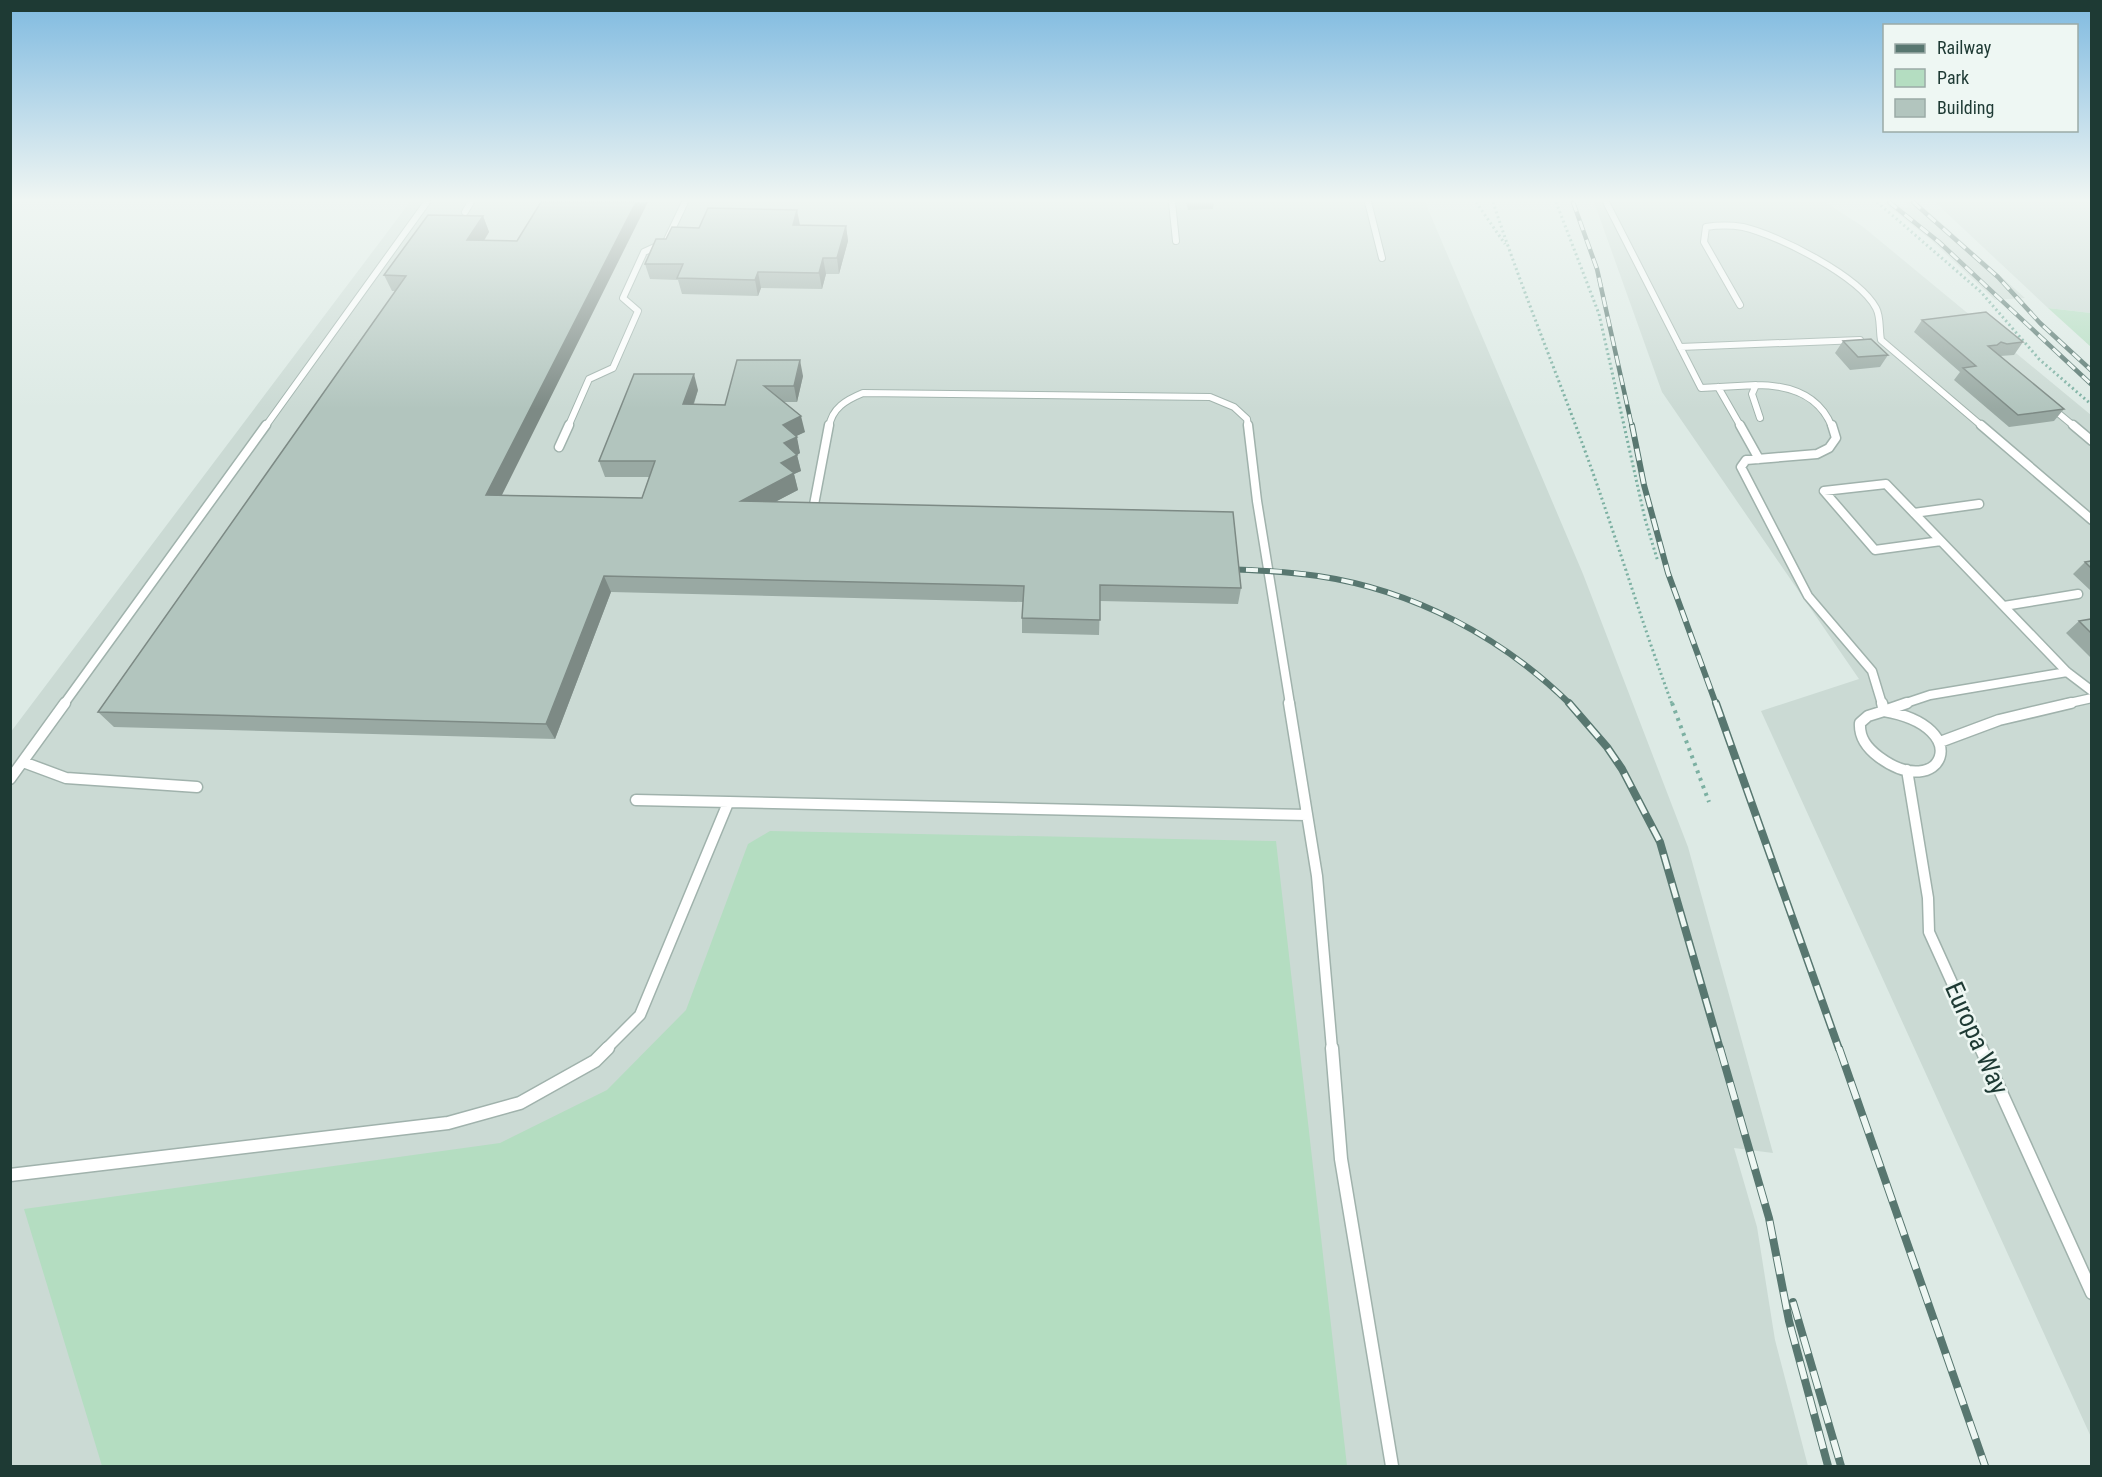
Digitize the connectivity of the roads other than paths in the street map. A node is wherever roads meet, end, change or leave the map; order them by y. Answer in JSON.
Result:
{"nodes":[{"id":1,"x":378,"y":271,"type":"edge"},
{"id":2,"x":635,"y":271,"type":"edge"},
{"id":3,"x":1641,"y":271,"type":"edge"},
{"id":4,"x":1721,"y":271,"type":"edge"},
{"id":5,"x":1834,"y":271,"type":"edge"},
{"id":6,"x":1740,"y":305,"type":"dead end"},
{"id":7,"x":1881,"y":340,"type":"junction"},
{"id":8,"x":1680,"y":347,"type":"junction"},
{"id":9,"x":1756,"y":385,"type":"junction"},
{"id":10,"x":1718,"y":387,"type":"junction"},
{"id":11,"x":2047,"y":404,"type":"edge"},
{"id":12,"x":1760,"y":418,"type":"dead end"},
{"id":13,"x":2091,"y":441,"type":"edge"},
{"id":14,"x":559,"y":447,"type":"dead end"},
{"id":15,"x":1759,"y":459,"type":"junction"},
{"id":16,"x":1979,"y":504,"type":"dead end"},
{"id":17,"x":813,"y":510,"type":"edge"},
{"id":18,"x":1914,"y":513,"type":"junction"},
{"id":19,"x":2091,"y":520,"type":"edge"},
{"id":20,"x":1941,"y":541,"type":"junction"},
{"id":21,"x":2078,"y":594,"type":"dead end"},
{"id":22,"x":2004,"y":606,"type":"junction"},
{"id":23,"x":2067,"y":672,"type":"junction"},
{"id":24,"x":2091,"y":691,"type":"edge"},
{"id":25,"x":2091,"y":698,"type":"edge"},
{"id":26,"x":1884,"y":711,"type":"junction"},
{"id":27,"x":1940,"y":742,"type":"junction"},
{"id":28,"x":23,"y":762,"type":"junction"},
{"id":29,"x":1907,"y":770,"type":"junction"},
{"id":30,"x":10,"y":779,"type":"edge"},
{"id":31,"x":197,"y":787,"type":"dead end"},
{"id":32,"x":636,"y":800,"type":"dead end"},
{"id":33,"x":728,"y":803,"type":"junction"},
{"id":34,"x":1307,"y":815,"type":"junction"},
{"id":35,"x":10,"y":1175,"type":"edge"},
{"id":36,"x":2091,"y":1293,"type":"edge"},
{"id":37,"x":1392,"y":1467,"type":"edge"}],
"edges":[{"from":1,"to":28,"type":"lane"},
{"from":2,"to":14,"type":"lane"},
{"from":3,"to":8,"type":"lane"},
{"from":4,"to":6,"type":"lane"},
{"from":5,"to":7,"type":"lane"},
{"from":7,"to":8,"type":"lane"},
{"from":7,"to":19,"type":"lane"},
{"from":8,"to":10,"type":"lane"},
{"from":9,"to":10,"type":"lane"},
{"from":9,"to":12,"type":"lane"},
{"from":9,"to":15,"type":"lane"},
{"from":10,"to":15,"type":"lane"},
{"from":11,"to":13,"type":"lane"},
{"from":15,"to":26,"type":"lane"},
{"from":16,"to":18,"type":"lane"},
{"from":17,"to":34,"type":"lane"},
{"from":18,"to":20,"type":"lane"},
{"from":18,"to":20,"type":"lane"},
{"from":20,"to":22,"type":"lane"},
{"from":21,"to":22,"type":"lane"},
{"from":22,"to":23,"type":"lane"},
{"from":23,"to":24,"type":"lane"},
{"from":23,"to":26,"type":"lane"},
{"from":25,"to":27,"type":"lane"},
{"from":26,"to":27,"type":"lane"},
{"from":26,"to":29,"type":"lane"},
{"from":27,"to":29,"type":"lane"},
{"from":28,"to":30,"type":"lane"},
{"from":28,"to":31,"type":"lane"},
{"from":29,"to":36,"type":"lane","name":"Europa Way"},
{"from":32,"to":33,"type":"lane"},
{"from":33,"to":34,"type":"lane"},
{"from":33,"to":35,"type":"lane"},
{"from":34,"to":37,"type":"lane"}]}
